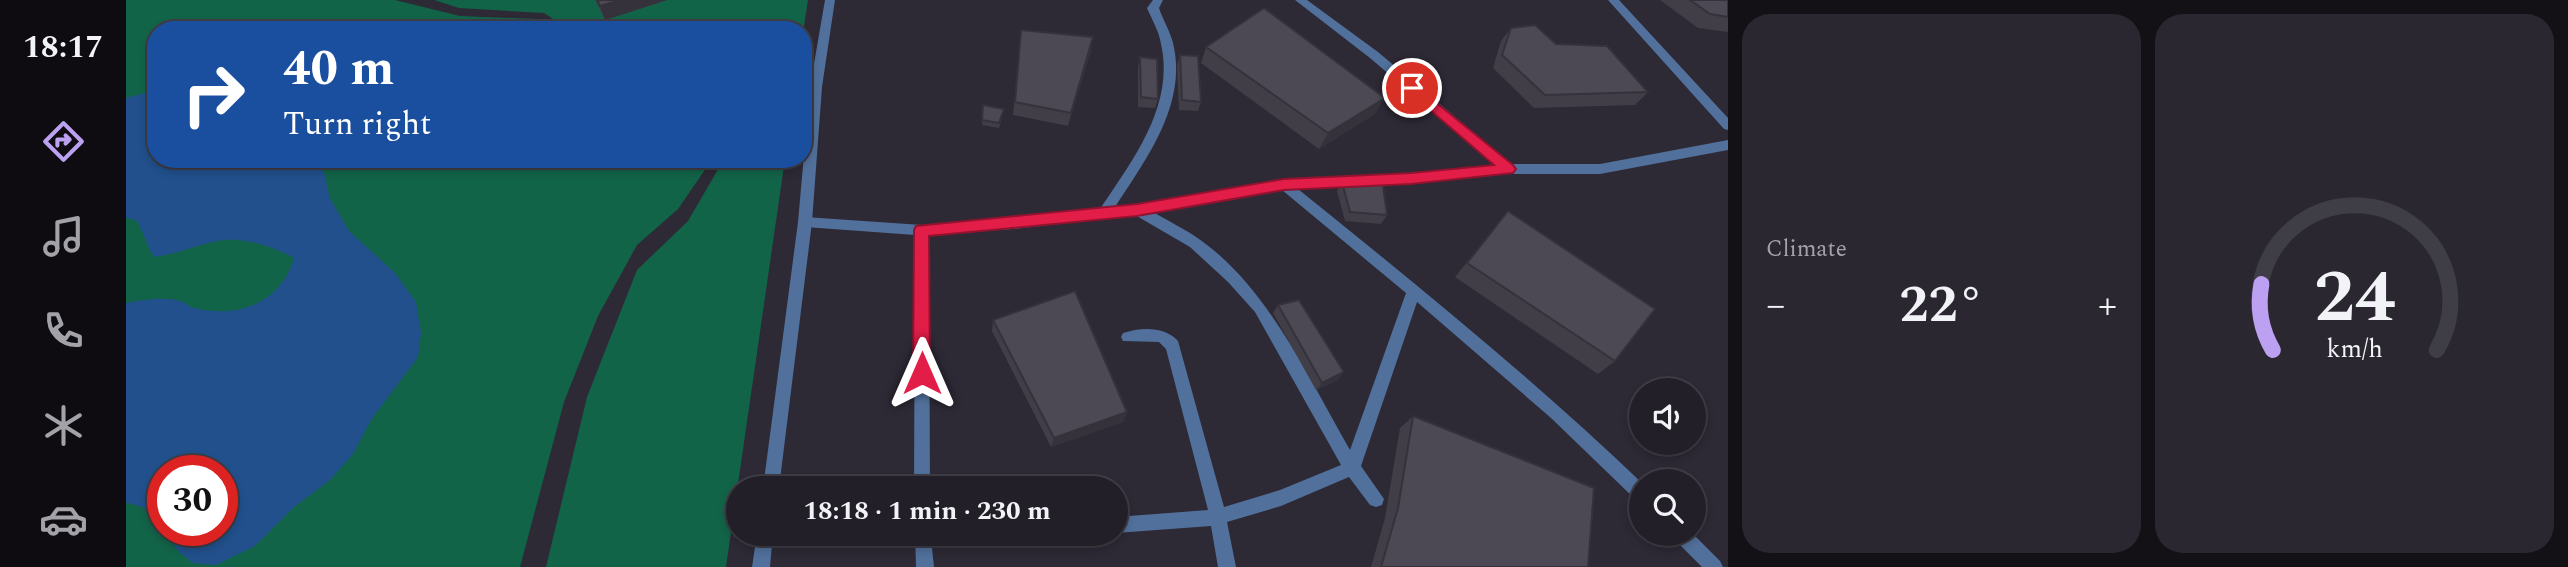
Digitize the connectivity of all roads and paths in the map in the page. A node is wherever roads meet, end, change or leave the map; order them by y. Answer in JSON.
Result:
{"nodes":[{"id":1,"x":830,"y":0,"type":"edge"},
{"id":2,"x":1158,"y":0,"type":"edge"},
{"id":3,"x":1300,"y":0,"type":"edge"},
{"id":4,"x":1613,"y":0,"type":"edge"},
{"id":5,"x":1728,"y":126,"type":"edge"},
{"id":6,"x":812,"y":143,"type":"edge"},
{"id":7,"x":1728,"y":145,"type":"edge"},
{"id":8,"x":810,"y":168,"type":"edge"},
{"id":9,"x":1508,"y":169,"type":"junction"},
{"id":10,"x":1284,"y":185,"type":"junction"},
{"id":11,"x":1137,"y":210,"type":"junction"},
{"id":12,"x":1104,"y":214,"type":"junction"},
{"id":13,"x":805,"y":222,"type":"junction"},
{"id":14,"x":922,"y":230,"type":"junction"},
{"id":15,"x":1414,"y":290,"type":"junction"},
{"id":16,"x":1128,"y":337,"type":"dead end"},
{"id":17,"x":1352,"y":468,"type":"junction"},
{"id":18,"x":773,"y":476,"type":"edge"},
{"id":19,"x":922,"y":476,"type":"edge"},
{"id":20,"x":1629,"y":481,"type":"edge"},
{"id":21,"x":1376,"y":499,"type":"dead end"},
{"id":22,"x":1218,"y":517,"type":"junction"},
{"id":23,"x":1128,"y":524,"type":"edge"},
{"id":24,"x":764,"y":546,"type":"edge"},
{"id":25,"x":924,"y":546,"type":"edge"},
{"id":26,"x":1693,"y":546,"type":"edge"},
{"id":27,"x":761,"y":567,"type":"edge"},
{"id":28,"x":925,"y":567,"type":"edge"},
{"id":29,"x":1227,"y":567,"type":"edge"},
{"id":30,"x":1714,"y":567,"type":"edge"}],
"edges":[{"from":1,"to":6,"type":"street"},
{"from":2,"to":12,"type":"street"},
{"from":3,"to":9,"type":"street"},
{"from":4,"to":5,"type":"street"},
{"from":7,"to":9,"type":"street"},
{"from":8,"to":13,"type":"street"},
{"from":9,"to":10,"type":"street"},
{"from":10,"to":11,"type":"street"},
{"from":10,"to":15,"type":"street"},
{"from":11,"to":12,"type":"street"},
{"from":11,"to":17,"type":"street"},
{"from":12,"to":14,"type":"street"},
{"from":13,"to":14,"type":"street"},
{"from":13,"to":18,"type":"street"},
{"from":14,"to":19,"type":"street"},
{"from":15,"to":17,"type":"street"},
{"from":15,"to":20,"type":"street"},
{"from":16,"to":22,"type":"street"},
{"from":17,"to":21,"type":"street"},
{"from":17,"to":22,"type":"street"},
{"from":22,"to":23,"type":"street"},
{"from":22,"to":29,"type":"street"},
{"from":24,"to":27,"type":"street"},
{"from":25,"to":28,"type":"street"},
{"from":26,"to":30,"type":"street"}]}
